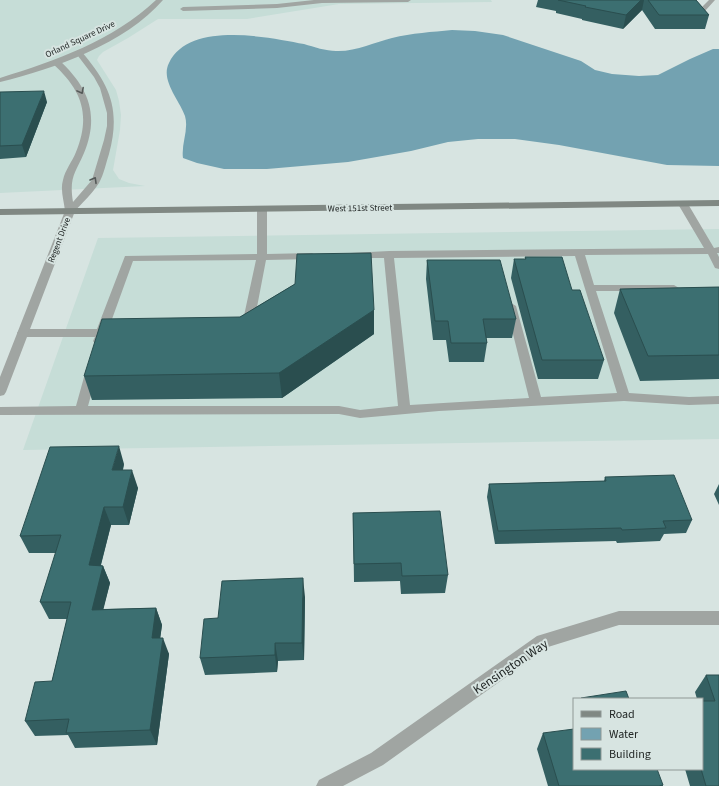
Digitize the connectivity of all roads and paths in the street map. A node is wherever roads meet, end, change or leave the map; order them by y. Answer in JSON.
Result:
{"nodes":[{"id":1,"x":160,"y":0,"type":"edge"},
{"id":2,"x":191,"y":0,"type":"edge"},
{"id":3,"x":408,"y":0,"type":"edge"},
{"id":4,"x":712,"y":0,"type":"edge"},
{"id":5,"x":277,"y":3,"type":"edge"},
{"id":6,"x":681,"y":9,"type":"edge"},
{"id":7,"x":79,"y":52,"type":"junction"},
{"id":8,"x":56,"y":62,"type":"junction"},
{"id":9,"x":0,"y":80,"type":"edge"},
{"id":10,"x":719,"y":203,"type":"edge"},
{"id":11,"x":683,"y":204,"type":"junction"},
{"id":12,"x":262,"y":209,"type":"junction"},
{"id":13,"x":70,"y":211,"type":"junction"},
{"id":14,"x":0,"y":212,"type":"edge"},
{"id":15,"x":715,"y":250,"type":"edge"},
{"id":16,"x":497,"y":252,"type":"junction"},
{"id":17,"x":579,"y":252,"type":"junction"},
{"id":18,"x":389,"y":254,"type":"junction"},
{"id":19,"x":325,"y":255,"type":"edge"},
{"id":20,"x":341,"y":255,"type":"edge"},
{"id":21,"x":262,"y":257,"type":"junction"},
{"id":22,"x":719,"y":266,"type":"edge"},
{"id":23,"x":501,"y":267,"type":"edge"},
{"id":24,"x":590,"y":288,"type":"junction"},
{"id":25,"x":681,"y":288,"type":"edge"},
{"id":26,"x":509,"y":297,"type":"edge"},
{"id":27,"x":234,"y":327,"type":"edge"},
{"id":28,"x":105,"y":333,"type":"junction"},
{"id":29,"x":23,"y":334,"type":"junction"},
{"id":30,"x":0,"y":392,"type":"edge"},
{"id":31,"x":624,"y":397,"type":"junction"},
{"id":32,"x":719,"y":400,"type":"edge"},
{"id":33,"x":536,"y":402,"type":"junction"},
{"id":34,"x":404,"y":410,"type":"junction"},
{"id":35,"x":0,"y":411,"type":"edge"},
{"id":36,"x":81,"y":411,"type":"junction"},
{"id":37,"x":719,"y":618,"type":"edge"},
{"id":38,"x":325,"y":786,"type":"edge"}],
"edges":[{"from":1,"to":7,"type":"street","name":"Orland Square Drive"},
{"from":2,"to":5,"type":"street"},
{"from":3,"to":5,"type":"street"},
{"from":4,"to":6,"type":"street"},
{"from":7,"to":8,"type":"street","name":"Orland Square Drive"},
{"from":13,"to":7,"type":"street","name":"Regent Drive","one_way":true},
{"from":8,"to":9,"type":"street","name":"Orland Square Drive"},
{"from":8,"to":13,"type":"street","one_way":true},
{"from":10,"to":11,"type":"street","name":"West 151st Street"},
{"from":11,"to":12,"type":"street","name":"West 151st Street"},
{"from":11,"to":15,"type":"street"},
{"from":12,"to":13,"type":"street","name":"West 151st Street"},
{"from":12,"to":21,"type":"street"},
{"from":13,"to":14,"type":"street","name":"West 151st Street"},
{"from":13,"to":29,"type":"street","name":"Regent Drive"},
{"from":15,"to":17,"type":"street"},
{"from":15,"to":22,"type":"street"},
{"from":16,"to":17,"type":"street"},
{"from":16,"to":18,"type":"street"},
{"from":16,"to":23,"type":"street"},
{"from":17,"to":24,"type":"street"},
{"from":18,"to":20,"type":"street"},
{"from":18,"to":34,"type":"street"},
{"from":19,"to":21,"type":"street"},
{"from":21,"to":27,"type":"street"},
{"from":21,"to":28,"type":"street"},
{"from":24,"to":25,"type":"street"},
{"from":24,"to":31,"type":"street"},
{"from":26,"to":33,"type":"street"},
{"from":28,"to":29,"type":"street"},
{"from":28,"to":36,"type":"street"},
{"from":29,"to":30,"type":"street","name":"Regent Drive"},
{"from":31,"to":32,"type":"street"},
{"from":31,"to":33,"type":"street"},
{"from":33,"to":34,"type":"street"},
{"from":34,"to":36,"type":"street"},
{"from":35,"to":36,"type":"street"},
{"from":37,"to":38,"type":"street","name":"Kensington Way"}]}
